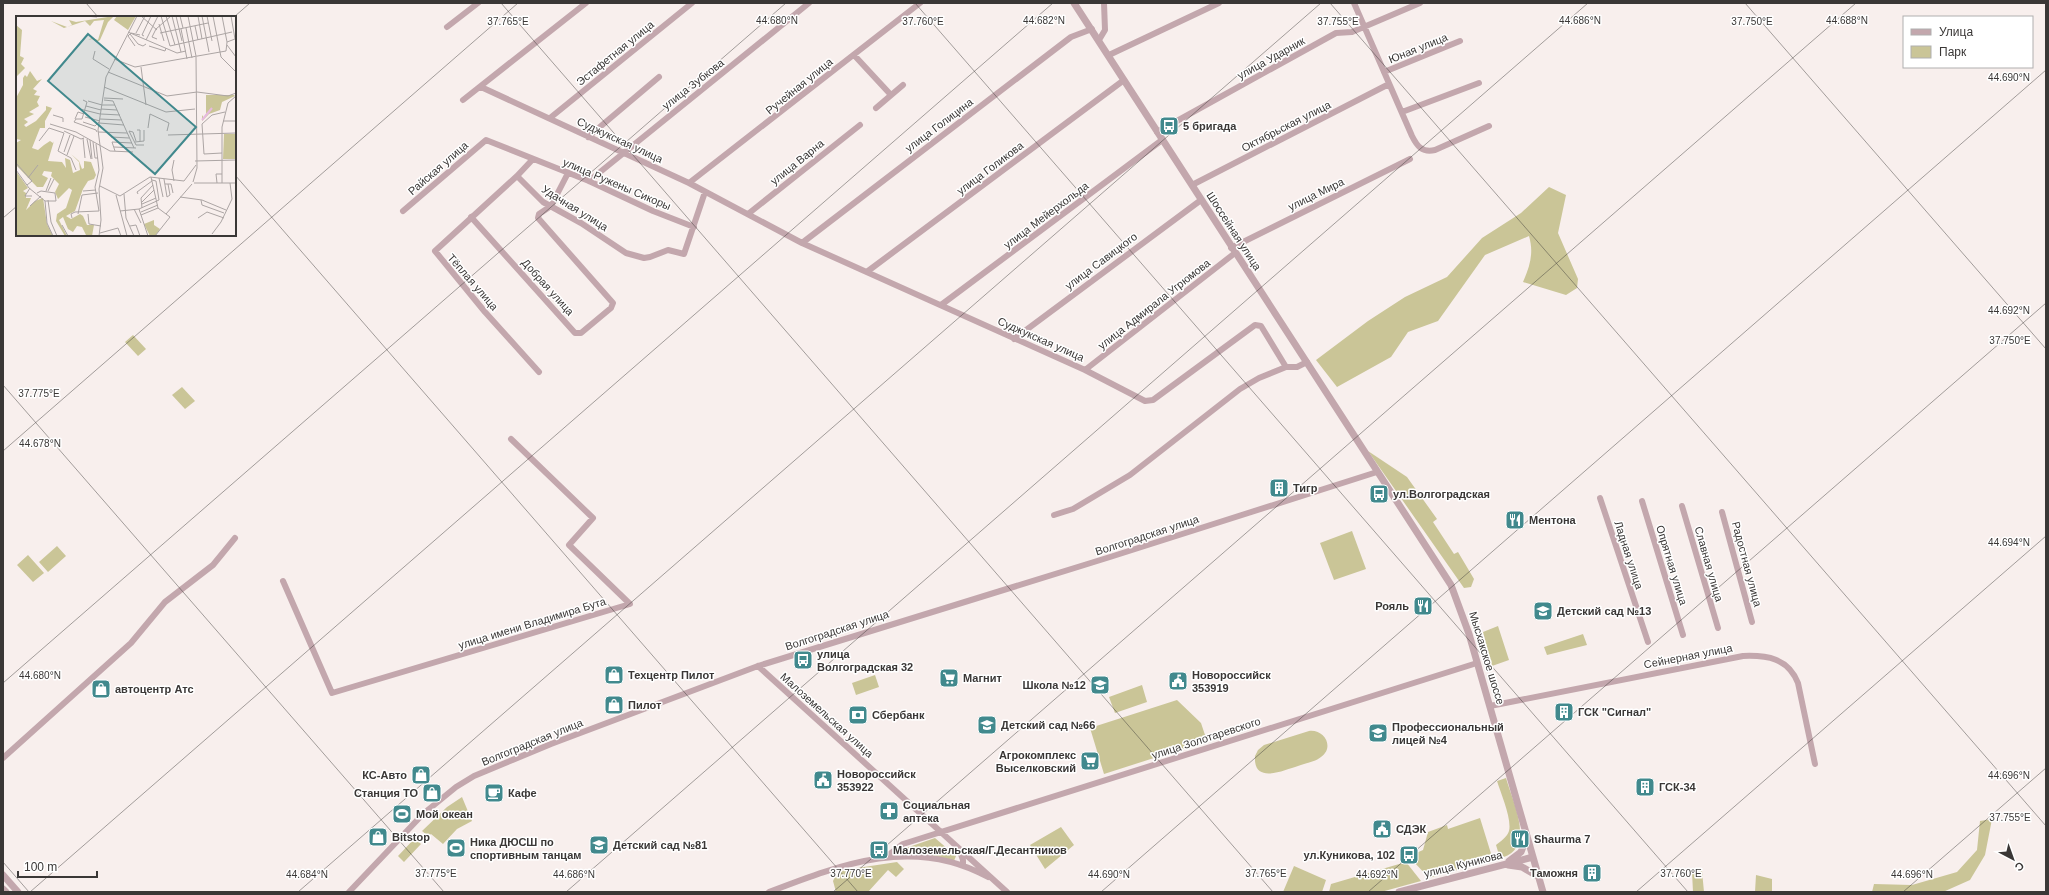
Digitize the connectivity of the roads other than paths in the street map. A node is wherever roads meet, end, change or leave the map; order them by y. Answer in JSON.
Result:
{"nodes":[{"id":1,"x":478,"y":3,"type":"edge"},
{"id":2,"x":586,"y":3,"type":"edge"},
{"id":3,"x":692,"y":3,"type":"edge"},
{"id":4,"x":809,"y":3,"type":"edge"},
{"id":5,"x":920,"y":3,"type":"edge"},
{"id":6,"x":1074,"y":3,"type":"edge"},
{"id":7,"x":1104,"y":3,"type":"edge"},
{"id":8,"x":1219,"y":3,"type":"edge"},
{"id":9,"x":1354,"y":3,"type":"edge"},
{"id":10,"x":1420,"y":3,"type":"edge"},
{"id":11,"x":1364,"y":26,"type":"junction"},
{"id":12,"x":448,"y":27,"type":"dead end"},
{"id":13,"x":1092,"y":29,"type":"junction"},
{"id":14,"x":1099,"y":40,"type":"junction"},
{"id":15,"x":1460,"y":41,"type":"dead end"},
{"id":16,"x":854,"y":55,"type":"junction"},
{"id":17,"x":1109,"y":55,"type":"junction"},
{"id":18,"x":1384,"y":72,"type":"junction"},
{"id":19,"x":659,"y":76,"type":"dead end"},
{"id":20,"x":1124,"y":80,"type":"junction"},
{"id":21,"x":1479,"y":83,"type":"dead end"},
{"id":22,"x":1389,"y":84,"type":"junction"},
{"id":23,"x":903,"y":85,"type":"dead end"},
{"id":24,"x":482,"y":87,"type":"junction"},
{"id":25,"x":890,"y":95,"type":"junction"},
{"id":26,"x":463,"y":100,"type":"dead end"},
{"id":27,"x":876,"y":108,"type":"dead end"},
{"id":28,"x":1402,"y":112,"type":"junction"},
{"id":29,"x":550,"y":118,"type":"junction"},
{"id":30,"x":860,"y":125,"type":"dead end"},
{"id":31,"x":1489,"y":126,"type":"dead end"},
{"id":32,"x":1157,"y":132,"type":"junction"},
{"id":33,"x":588,"y":137,"type":"junction"},
{"id":34,"x":486,"y":140,"type":"joint"},
{"id":35,"x":1162,"y":140,"type":"junction"},
{"id":36,"x":623,"y":152,"type":"junction"},
{"id":37,"x":533,"y":159,"type":"junction"},
{"id":38,"x":1410,"y":159,"type":"dead end"},
{"id":39,"x":568,"y":173,"type":"junction"},
{"id":40,"x":517,"y":176,"type":"junction"},
{"id":41,"x":589,"y":182,"type":"junction"},
{"id":42,"x":690,"y":183,"type":"junction"},
{"id":43,"x":1192,"y":185,"type":"junction"},
{"id":44,"x":705,"y":192,"type":"junction"},
{"id":45,"x":1201,"y":200,"type":"junction"},
{"id":46,"x":551,"y":206,"type":"junction"},
{"id":47,"x":403,"y":211,"type":"dead end"},
{"id":48,"x":748,"y":214,"type":"junction"},
{"id":49,"x":471,"y":217,"type":"junction"},
{"id":50,"x":694,"y":227,"type":"junction"},
{"id":51,"x":802,"y":242,"type":"junction"},
{"id":52,"x":1233,"y":250,"type":"junction"},
{"id":53,"x":868,"y":271,"type":"junction"},
{"id":54,"x":942,"y":305,"type":"junction"},
{"id":55,"x":1014,"y":338,"type":"junction"},
{"id":56,"x":1307,"y":362,"type":"junction"},
{"id":57,"x":1286,"y":367,"type":"junction"},
{"id":58,"x":1085,"y":370,"type":"junction"},
{"id":59,"x":539,"y":372,"type":"dead end"},
{"id":60,"x":511,"y":439,"type":"dead end"},
{"id":61,"x":1377,"y":472,"type":"junction"},
{"id":62,"x":1600,"y":498,"type":"dead end"},
{"id":63,"x":1642,"y":501,"type":"dead end"},
{"id":64,"x":1682,"y":506,"type":"dead end"},
{"id":65,"x":1722,"y":512,"type":"dead end"},
{"id":66,"x":1054,"y":515,"type":"dead end"},
{"id":67,"x":235,"y":538,"type":"dead end"},
{"id":68,"x":283,"y":581,"type":"dead end"},
{"id":69,"x":1752,"y":622,"type":"dead end"},
{"id":70,"x":1718,"y":628,"type":"dead end"},
{"id":71,"x":1683,"y":635,"type":"dead end"},
{"id":72,"x":1648,"y":642,"type":"dead end"},
{"id":73,"x":1477,"y":663,"type":"junction"},
{"id":74,"x":758,"y":666,"type":"junction"},
{"id":75,"x":1490,"y":706,"type":"junction"},
{"id":76,"x":3,"y":758,"type":"edge"},
{"id":77,"x":1815,"y":764,"type":"dead end"},
{"id":78,"x":942,"y":832,"type":"junction"},
{"id":79,"x":1527,"y":834,"type":"junction"},
{"id":80,"x":954,"y":843,"type":"junction"},
{"id":81,"x":886,"y":857,"type":"junction"},
{"id":82,"x":1533,"y":857,"type":"junction"},
{"id":83,"x":963,"y":865,"type":"junction"},
{"id":84,"x":1504,"y":865,"type":"junction"},
{"id":85,"x":3,"y":875,"type":"edge"},
{"id":86,"x":1539,"y":877,"type":"junction"},
{"id":87,"x":993,"y":880,"type":"junction"},
{"id":88,"x":3,"y":889,"type":"edge"},
{"id":89,"x":6,"y":892,"type":"edge"},
{"id":90,"x":18,"y":892,"type":"edge"},
{"id":91,"x":349,"y":892,"type":"edge"},
{"id":92,"x":769,"y":892,"type":"edge"},
{"id":93,"x":1007,"y":892,"type":"edge"},
{"id":94,"x":1399,"y":892,"type":"edge"},
{"id":95,"x":1544,"y":892,"type":"edge"}],
"edges":[{"from":1,"to":12,"type":"street"},
{"from":2,"to":24,"type":"street"},
{"from":3,"to":29,"type":"street","name":"Эстафетная улица"},
{"from":4,"to":36,"type":"street","name":"улица Зубкова"},
{"from":5,"to":16,"type":"street","name":"Ручейная улица"},
{"from":6,"to":13,"type":"street","name":"Шоссейная улица"},
{"from":7,"to":14,"type":"street"},
{"from":8,"to":17,"type":"street"},
{"from":9,"to":11,"type":"street"},
{"from":10,"to":11,"type":"street","name":"улица Ударник"},
{"from":11,"to":18,"type":"street"},
{"from":11,"to":32,"type":"street","name":"улица Ударник"},
{"from":13,"to":14,"type":"street","name":"Шоссейная улица"},
{"from":13,"to":51,"type":"street","name":"улица Голицина"},
{"from":14,"to":17,"type":"street","name":"Шоссейная улица"},
{"from":15,"to":18,"type":"street","name":"Юная улица"},
{"from":16,"to":25,"type":"street"},
{"from":16,"to":42,"type":"street","name":"Ручейная улица"},
{"from":17,"to":20,"type":"street","name":"Шоссейная улица"},
{"from":18,"to":22,"type":"street"},
{"from":19,"to":33,"type":"street"},
{"from":20,"to":32,"type":"street","name":"Шоссейная улица"},
{"from":20,"to":53,"type":"street","name":"улица Голикова"},
{"from":21,"to":28,"type":"street"},
{"from":22,"to":28,"type":"street"},
{"from":22,"to":43,"type":"street","name":"Октябрьская улица"},
{"from":23,"to":25,"type":"street"},
{"from":24,"to":26,"type":"street"},
{"from":24,"to":29,"type":"street","name":"Суджукская улица"},
{"from":25,"to":27,"type":"street"},
{"from":28,"to":31,"type":"street"},
{"from":29,"to":33,"type":"street","name":"Суджукская улица"},
{"from":30,"to":48,"type":"street","name":"улица Варна"},
{"from":32,"to":35,"type":"street","name":"Шоссейная улица"},
{"from":33,"to":36,"type":"street","name":"Суджукская улица"},
{"from":34,"to":37,"type":"street","name":"улица Ружены Сикоры"},
{"from":34,"to":47,"type":"street","name":"Райская улица"},
{"from":35,"to":43,"type":"street","name":"Шоссейная улица"},
{"from":35,"to":54,"type":"street","name":"улица Мейерхольда"},
{"from":36,"to":41,"type":"street","name":"улица Зубкова"},
{"from":36,"to":42,"type":"street","name":"Суджукская улица"},
{"from":37,"to":39,"type":"street","name":"улица Ружены Сикоры"},
{"from":37,"to":40,"type":"street","name":"Тёплая улица"},
{"from":38,"to":52,"type":"street","name":"улица Мира"},
{"from":39,"to":41,"type":"street","name":"улица Ружены Сикоры"},
{"from":39,"to":46,"type":"street"},
{"from":40,"to":46,"type":"street","name":"Удачная улица"},
{"from":40,"to":49,"type":"street","name":"Тёплая улица"},
{"from":41,"to":50,"type":"street","name":"улица Ружены Сикоры"},
{"from":42,"to":44,"type":"street","name":"Суджукская улица"},
{"from":43,"to":45,"type":"street","name":"Шоссейная улица"},
{"from":44,"to":48,"type":"street","name":"Суджукская улица"},
{"from":44,"to":50,"type":"street"},
{"from":45,"to":52,"type":"street","name":"Шоссейная улица"},
{"from":45,"to":55,"type":"street","name":"улица Савицкого"},
{"from":46,"to":49,"type":"street","name":"Добрая улица"},
{"from":46,"to":50,"type":"street","name":"Удачная улица"},
{"from":48,"to":51,"type":"street","name":"Суджукская улица"},
{"from":49,"to":59,"type":"street","name":"Тёплая улица"},
{"from":51,"to":53,"type":"street","name":"Суджукская улица"},
{"from":52,"to":56,"type":"street","name":"Шоссейная улица"},
{"from":52,"to":58,"type":"street","name":"улица Адмирала Угрюмова"},
{"from":53,"to":54,"type":"street","name":"Суджукская улица"},
{"from":54,"to":55,"type":"street","name":"Суджукская улица"},
{"from":55,"to":58,"type":"street","name":"Суджукская улица"},
{"from":56,"to":57,"type":"street"},
{"from":56,"to":61,"type":"street","name":"Шоссейная улица"},
{"from":57,"to":58,"type":"street","name":"Суджукская улица"},
{"from":57,"to":66,"type":"street"},
{"from":60,"to":68,"type":"street","name":"улица имени Владимира Бута"},
{"from":61,"to":73,"type":"street","name":"Мысхакское шоссе"},
{"from":61,"to":74,"type":"street","name":"Волгоградская улица"},
{"from":62,"to":72,"type":"street","name":"Ладная улица"},
{"from":63,"to":71,"type":"street","name":"Опрятная улица"},
{"from":64,"to":70,"type":"street","name":"Славная улица"},
{"from":65,"to":69,"type":"street","name":"Радостная улица"},
{"from":67,"to":76,"type":"street"},
{"from":73,"to":75,"type":"street","name":"Мысхакское шоссе"},
{"from":73,"to":78,"type":"street","name":"улица Золотаревского"},
{"from":74,"to":78,"type":"street","name":"Малоземельская улица"},
{"from":74,"to":91,"type":"street","name":"Волгоградская улица"},
{"from":75,"to":77,"type":"street","name":"Сейнерная улица"},
{"from":75,"to":79,"type":"street","name":"Мысхакское шоссе"},
{"from":78,"to":80,"type":"street","name":"Малоземельская улица"},
{"from":78,"to":81,"type":"street","name":"улица Золотаревского"},
{"from":79,"to":82,"type":"street","name":"Мысхакское шоссе"},
{"from":79,"to":84,"type":"street"},
{"from":80,"to":83,"type":"street"},
{"from":80,"to":87,"type":"street","name":"Малоземельская улица"},
{"from":81,"to":83,"type":"street"},
{"from":81,"to":92,"type":"street"},
{"from":82,"to":84,"type":"street","name":"улица Куникова"},
{"from":82,"to":86,"type":"street","name":"Мысхакское шоссе"},
{"from":83,"to":87,"type":"street"},
{"from":84,"to":86,"type":"street"},
{"from":84,"to":94,"type":"street","name":"улица Куникова"},
{"from":85,"to":90,"type":"street"},
{"from":86,"to":95,"type":"street","name":"Мысхакское шоссе"},
{"from":87,"to":93,"type":"street","name":"Малоземельская улица"},
{"from":88,"to":89,"type":"street"}]}
